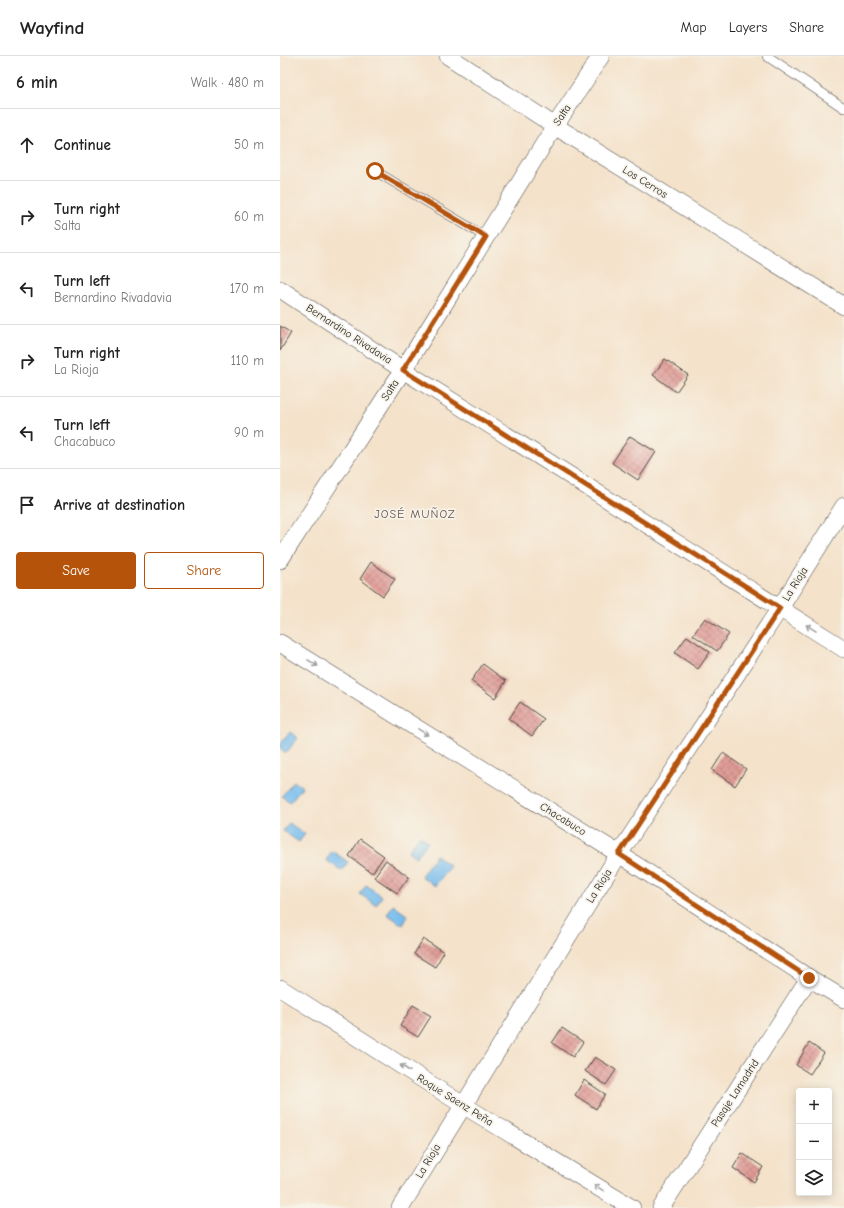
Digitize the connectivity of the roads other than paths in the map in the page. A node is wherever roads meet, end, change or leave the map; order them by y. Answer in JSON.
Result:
{"nodes":[{"id":1,"x":448,"y":56,"type":"edge"},
{"id":2,"x":601,"y":56,"type":"edge"},
{"id":3,"x":767,"y":56,"type":"edge"},
{"id":4,"x":844,"y":108,"type":"edge"},
{"id":5,"x":555,"y":126,"type":"junction"},
{"id":6,"x":375,"y":171,"type":"dead end"},
{"id":7,"x":486,"y":237,"type":"junction"},
{"id":8,"x":280,"y":289,"type":"edge"},
{"id":9,"x":844,"y":306,"type":"edge"},
{"id":10,"x":403,"y":370,"type":"junction"},
{"id":11,"x":844,"y":506,"type":"edge"},
{"id":12,"x":280,"y":560,"type":"edge"},
{"id":13,"x":780,"y":608,"type":"junction"},
{"id":14,"x":280,"y":642,"type":"edge"},
{"id":15,"x":844,"y":648,"type":"edge"},
{"id":16,"x":619,"y":854,"type":"junction"},
{"id":17,"x":809,"y":978,"type":"junction"},
{"id":18,"x":280,"y":988,"type":"edge"},
{"id":19,"x":844,"y":999,"type":"edge"},
{"id":20,"x":463,"y":1105,"type":"junction"},
{"id":21,"x":400,"y":1208,"type":"edge"},
{"id":22,"x":632,"y":1208,"type":"edge"},
{"id":23,"x":661,"y":1208,"type":"edge"}],
"edges":[{"from":1,"to":5,"type":"street","name":"Los Cerros"},
{"from":2,"to":5,"type":"street","name":"Salta"},
{"from":3,"to":4,"type":"lane"},
{"from":5,"to":7,"type":"street","name":"Salta"},
{"from":5,"to":9,"type":"street","name":"Los Cerros"},
{"from":6,"to":7,"type":"lane"},
{"from":7,"to":10,"type":"street","name":"Salta"},
{"from":8,"to":10,"type":"street","name":"Bernardino Rivadavia"},
{"from":10,"to":12,"type":"street","name":"Salta"},
{"from":10,"to":13,"type":"street","name":"Bernardino Rivadavia"},
{"from":11,"to":13,"type":"street","name":"La Rioja"},
{"from":15,"to":13,"type":"street","name":"Bernardino Rivadavia","one_way":true},
{"from":13,"to":16,"type":"street","name":"La Rioja"},
{"from":14,"to":16,"type":"street","name":"Chacabuco","one_way":true},
{"from":16,"to":17,"type":"street","name":"Chacabuco"},
{"from":16,"to":20,"type":"street","name":"La Rioja"},
{"from":17,"to":19,"type":"street","name":"Chacabuco"},
{"from":17,"to":23,"type":"street","name":"Pasaje Lamadrid"},
{"from":20,"to":18,"type":"street","name":"Roque Saenz Peña","one_way":true},
{"from":20,"to":21,"type":"street","name":"La Rioja"},
{"from":22,"to":20,"type":"street","name":"Roque Saenz Peña","one_way":true}]}
